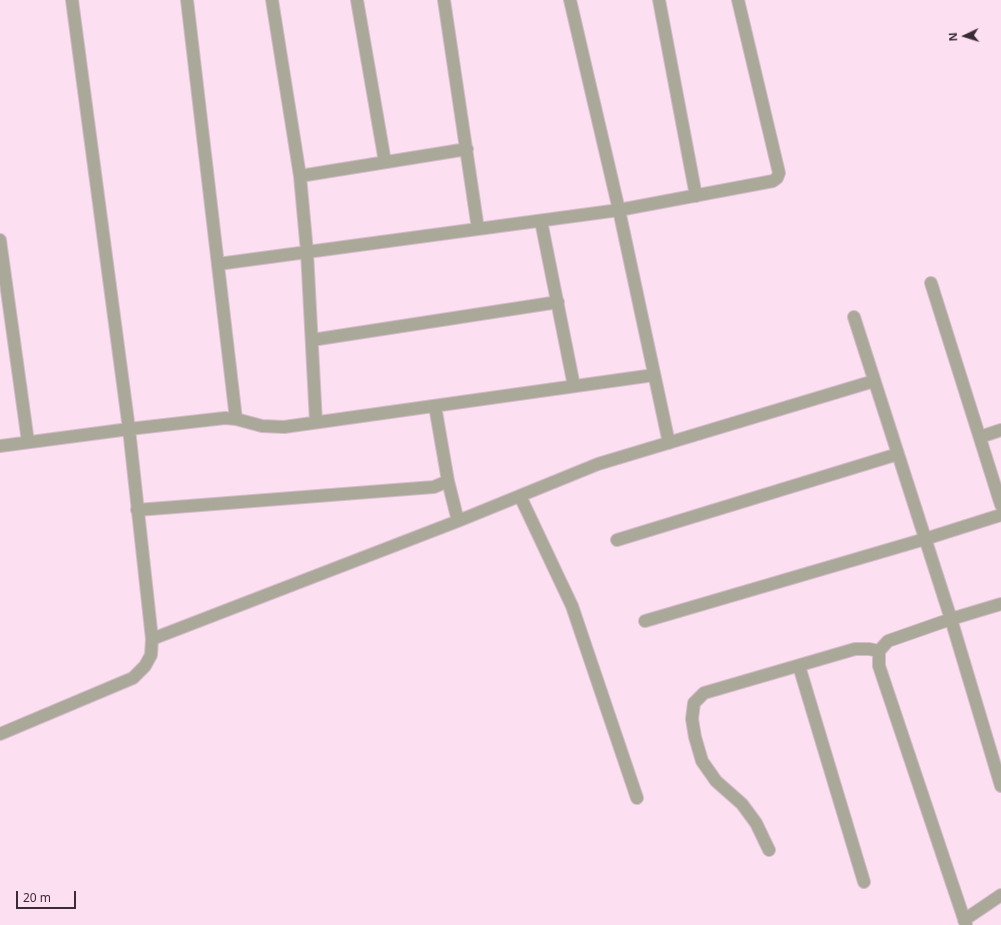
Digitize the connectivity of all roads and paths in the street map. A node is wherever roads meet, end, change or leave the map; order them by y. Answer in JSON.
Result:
{"nodes":[{"id":1,"x":72,"y":0,"type":"edge"},
{"id":2,"x":187,"y":0,"type":"edge"},
{"id":3,"x":272,"y":0,"type":"edge"},
{"id":4,"x":357,"y":0,"type":"edge"},
{"id":5,"x":444,"y":0,"type":"edge"},
{"id":6,"x":570,"y":0,"type":"edge"},
{"id":7,"x":659,"y":0,"type":"edge"},
{"id":8,"x":738,"y":0,"type":"edge"},
{"id":9,"x":466,"y":149,"type":"junction"},
{"id":10,"x":385,"y":162,"type":"junction"},
{"id":11,"x":300,"y":176,"type":"junction"},
{"id":12,"x":696,"y":196,"type":"junction"},
{"id":13,"x":619,"y":210,"type":"junction"},
{"id":14,"x":541,"y":221,"type":"junction"},
{"id":15,"x":478,"y":229,"type":"junction"},
{"id":16,"x":0,"y":240,"type":"edge"},
{"id":17,"x":307,"y":252,"type":"junction"},
{"id":18,"x":218,"y":264,"type":"junction"},
{"id":19,"x":931,"y":282,"type":"dead end"},
{"id":20,"x":558,"y":302,"type":"junction"},
{"id":21,"x":854,"y":317,"type":"dead end"},
{"id":22,"x":312,"y":340,"type":"junction"},
{"id":23,"x":654,"y":374,"type":"junction"},
{"id":24,"x":874,"y":381,"type":"junction"},
{"id":25,"x":574,"y":386,"type":"junction"},
{"id":26,"x":435,"y":406,"type":"junction"},
{"id":27,"x":236,"y":419,"type":"junction"},
{"id":28,"x":316,"y":422,"type":"junction"},
{"id":29,"x":129,"y":429,"type":"junction"},
{"id":30,"x":1001,"y":430,"type":"edge"},
{"id":31,"x":980,"y":437,"type":"junction"},
{"id":32,"x":28,"y":442,"type":"junction"},
{"id":33,"x":669,"y":442,"type":"junction"},
{"id":34,"x":0,"y":446,"type":"edge"},
{"id":35,"x":898,"y":454,"type":"junction"},
{"id":36,"x":448,"y":481,"type":"junction"},
{"id":37,"x":520,"y":496,"type":"junction"},
{"id":38,"x":1001,"y":505,"type":"edge"},
{"id":39,"x":137,"y":510,"type":"junction"},
{"id":40,"x":1001,"y":515,"type":"edge"},
{"id":41,"x":458,"y":521,"type":"junction"},
{"id":42,"x":925,"y":539,"type":"junction"},
{"id":43,"x":617,"y":540,"type":"dead end"},
{"id":44,"x":1001,"y":604,"type":"edge"},
{"id":45,"x":951,"y":619,"type":"junction"},
{"id":46,"x":645,"y":621,"type":"dead end"},
{"id":47,"x":152,"y":639,"type":"junction"},
{"id":48,"x":880,"y":651,"type":"junction"},
{"id":49,"x":799,"y":666,"type":"junction"},
{"id":50,"x":0,"y":734,"type":"edge"},
{"id":51,"x":1001,"y":786,"type":"edge"},
{"id":52,"x":637,"y":798,"type":"dead end"},
{"id":53,"x":768,"y":850,"type":"dead end"},
{"id":54,"x":864,"y":882,"type":"dead end"},
{"id":55,"x":1001,"y":894,"type":"edge"},
{"id":56,"x":965,"y":923,"type":"edge"}],
"edges":[{"from":1,"to":29,"type":"street"},
{"from":2,"to":18,"type":"street"},
{"from":3,"to":11,"type":"street"},
{"from":4,"to":10,"type":"street"},
{"from":5,"to":9,"type":"street"},
{"from":6,"to":13,"type":"street"},
{"from":7,"to":12,"type":"street"},
{"from":8,"to":12,"type":"street"},
{"from":9,"to":10,"type":"street"},
{"from":9,"to":15,"type":"street"},
{"from":10,"to":11,"type":"street"},
{"from":11,"to":17,"type":"street"},
{"from":12,"to":13,"type":"street"},
{"from":13,"to":14,"type":"street"},
{"from":13,"to":23,"type":"street"},
{"from":14,"to":15,"type":"street"},
{"from":14,"to":20,"type":"street"},
{"from":15,"to":17,"type":"street"},
{"from":16,"to":32,"type":"street"},
{"from":17,"to":18,"type":"street"},
{"from":17,"to":22,"type":"street"},
{"from":18,"to":27,"type":"street"},
{"from":19,"to":31,"type":"street"},
{"from":20,"to":22,"type":"street"},
{"from":20,"to":25,"type":"street"},
{"from":21,"to":24,"type":"street"},
{"from":22,"to":28,"type":"street"},
{"from":23,"to":25,"type":"street"},
{"from":23,"to":33,"type":"street"},
{"from":24,"to":33,"type":"street"},
{"from":24,"to":35,"type":"street"},
{"from":25,"to":26,"type":"street"},
{"from":26,"to":28,"type":"street"},
{"from":26,"to":36,"type":"street"},
{"from":27,"to":28,"type":"street"},
{"from":27,"to":29,"type":"street"},
{"from":29,"to":32,"type":"street"},
{"from":29,"to":39,"type":"street"},
{"from":30,"to":31,"type":"street"},
{"from":31,"to":38,"type":"street"},
{"from":32,"to":34,"type":"street"},
{"from":33,"to":37,"type":"street"},
{"from":35,"to":42,"type":"street"},
{"from":35,"to":43,"type":"street"},
{"from":36,"to":39,"type":"street"},
{"from":36,"to":41,"type":"street"},
{"from":37,"to":41,"type":"street"},
{"from":37,"to":52,"type":"street"},
{"from":39,"to":47,"type":"street"},
{"from":40,"to":42,"type":"street"},
{"from":41,"to":47,"type":"street"},
{"from":42,"to":45,"type":"street"},
{"from":42,"to":46,"type":"street"},
{"from":44,"to":45,"type":"street"},
{"from":45,"to":48,"type":"street"},
{"from":45,"to":51,"type":"street"},
{"from":47,"to":50,"type":"street"},
{"from":48,"to":49,"type":"street"},
{"from":48,"to":56,"type":"street"},
{"from":49,"to":53,"type":"street"},
{"from":49,"to":54,"type":"street"},
{"from":55,"to":56,"type":"street"}]}
